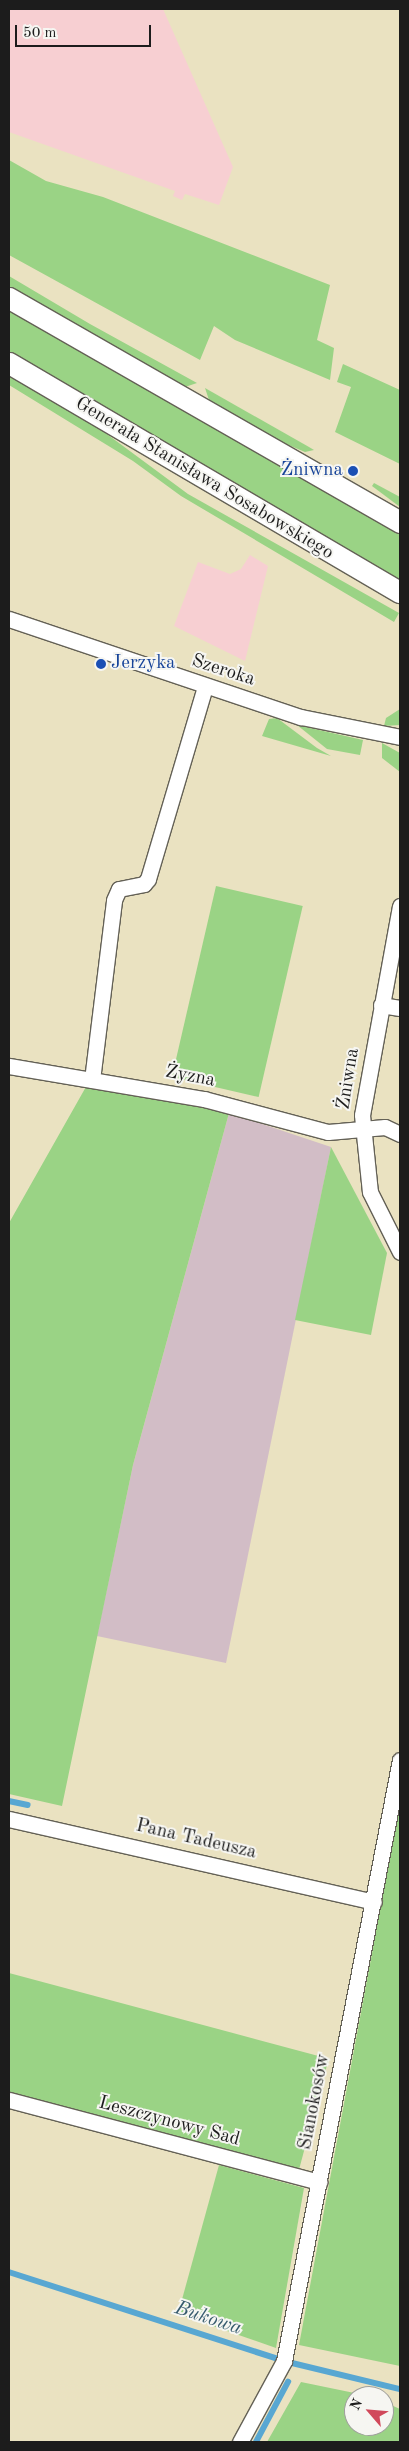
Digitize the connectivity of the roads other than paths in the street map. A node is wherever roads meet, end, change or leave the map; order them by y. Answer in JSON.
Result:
{"nodes":[{"id":1,"x":9,"y":298,"type":"edge"},
{"id":2,"x":9,"y":363,"type":"edge"},
{"id":3,"x":400,"y":522,"type":"edge"},
{"id":4,"x":400,"y":592,"type":"edge"},
{"id":5,"x":9,"y":619,"type":"edge"},
{"id":6,"x":205,"y":686,"type":"junction"},
{"id":7,"x":400,"y":737,"type":"edge"},
{"id":8,"x":400,"y":906,"type":"edge"},
{"id":9,"x":381,"y":1005,"type":"junction"},
{"id":10,"x":400,"y":1008,"type":"edge"},
{"id":11,"x":9,"y":1066,"type":"edge"},
{"id":12,"x":92,"y":1080,"type":"junction"},
{"id":13,"x":362,"y":1130,"type":"junction"},
{"id":14,"x":400,"y":1134,"type":"edge"},
{"id":15,"x":400,"y":1252,"type":"edge"},
{"id":16,"x":400,"y":1760,"type":"edge"},
{"id":17,"x":9,"y":1819,"type":"edge"},
{"id":18,"x":374,"y":1902,"type":"junction"},
{"id":19,"x":9,"y":2100,"type":"edge"},
{"id":20,"x":319,"y":2182,"type":"junction"},
{"id":21,"x":240,"y":2442,"type":"edge"}],
"edges":[{"from":1,"to":3,"type":"main road"},
{"from":2,"to":4,"type":"main road","name":"Generała Stanisława Sosabowskiego"},
{"from":5,"to":6,"type":"street","name":"Szeroka"},
{"from":6,"to":7,"type":"street","name":"Szeroka"},
{"from":6,"to":12,"type":"street"},
{"from":8,"to":9,"type":"street","name":"Żniwna"},
{"from":9,"to":10,"type":"street"},
{"from":9,"to":13,"type":"street","name":"Żniwna"},
{"from":11,"to":12,"type":"street","name":"Żyzna"},
{"from":12,"to":13,"type":"street","name":"Żyzna"},
{"from":13,"to":14,"type":"street","name":"Żyzna"},
{"from":13,"to":15,"type":"street","name":"Żniwna"},
{"from":16,"to":18,"type":"street","name":"Sianokosów"},
{"from":17,"to":18,"type":"street","name":"Pana Tadeusza"},
{"from":18,"to":20,"type":"street","name":"Sianokosów"},
{"from":19,"to":20,"type":"street","name":"Leszczynowy Sad"},
{"from":20,"to":21,"type":"street","name":"Sianokosów"}]}
